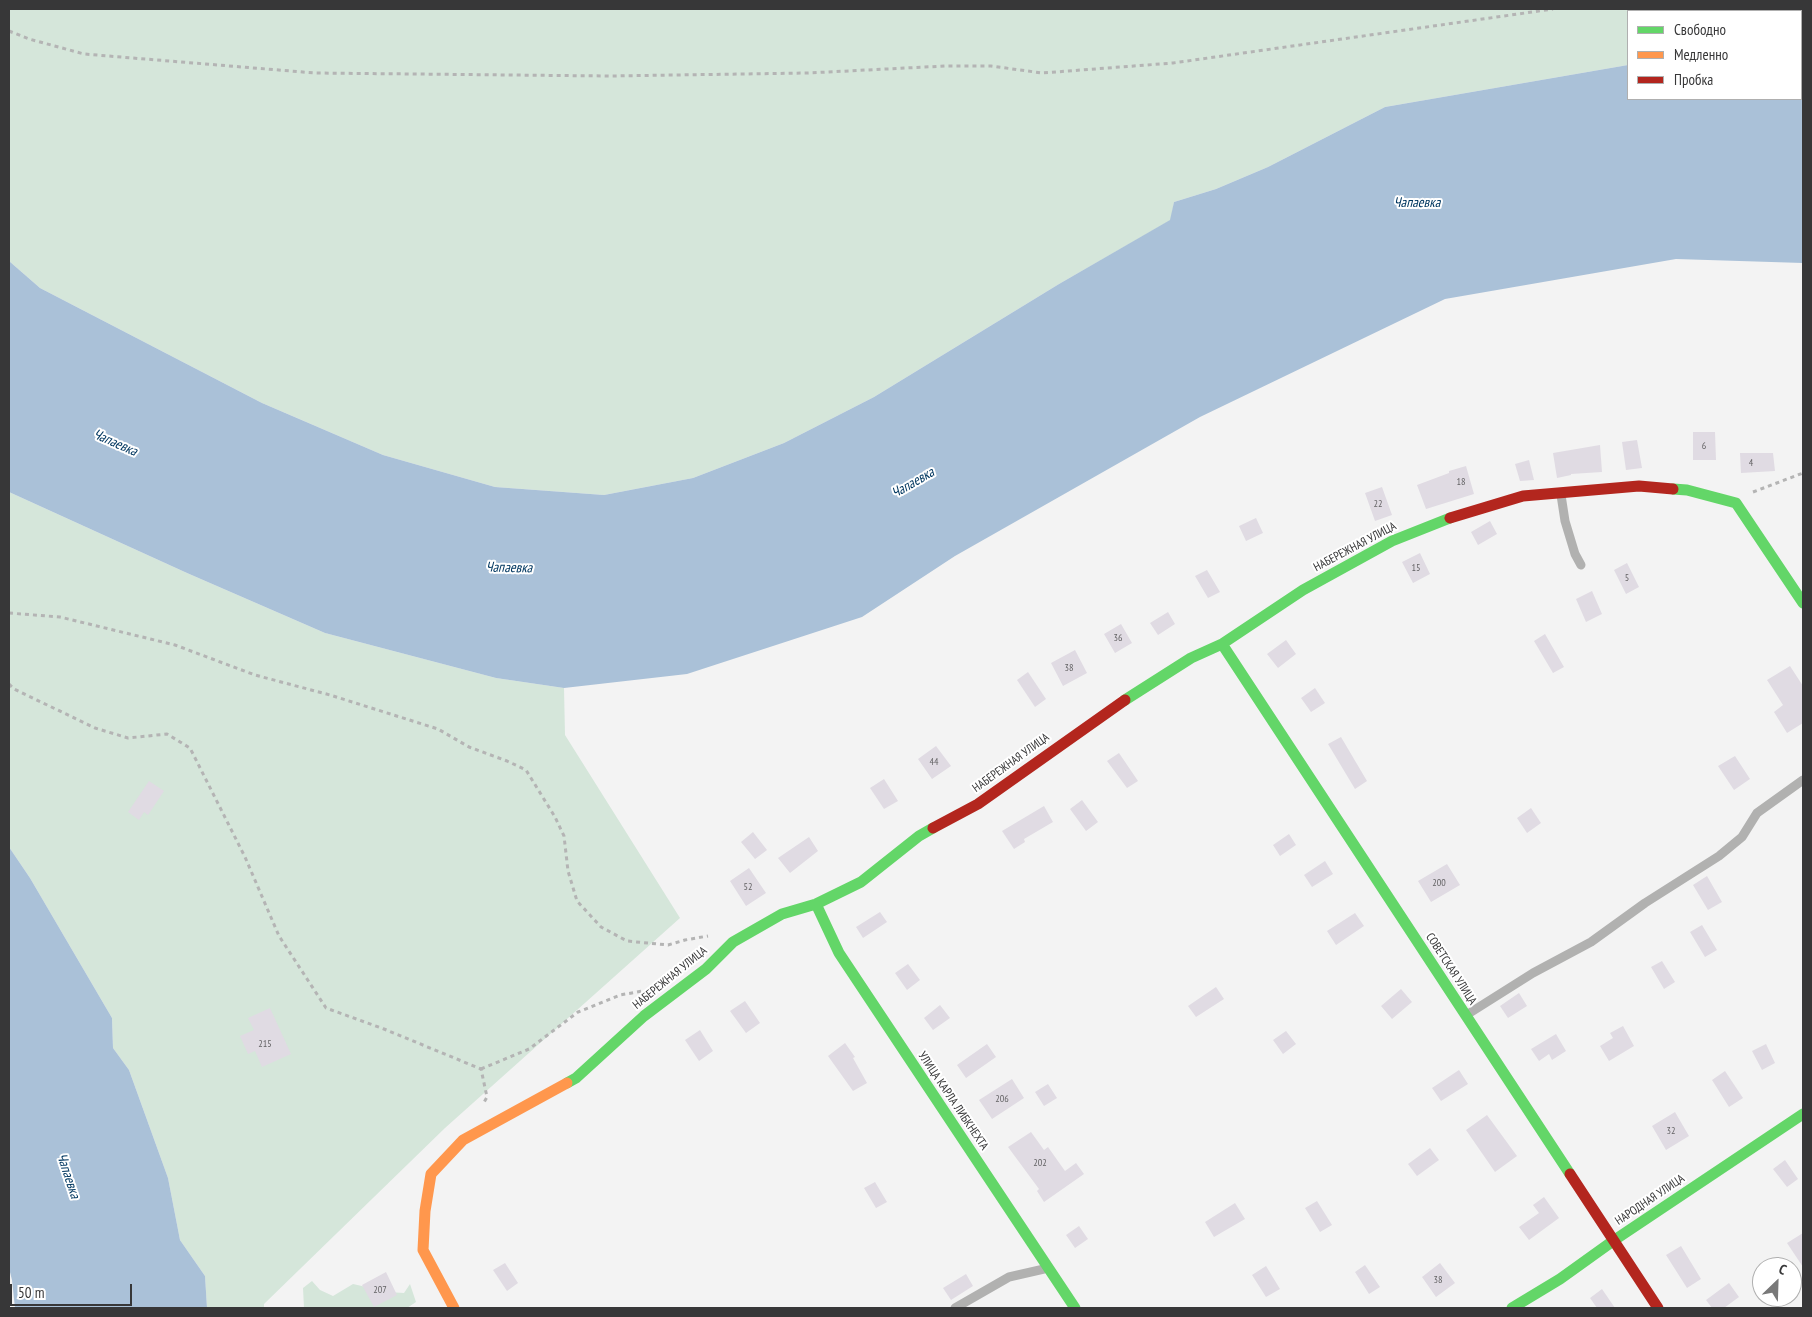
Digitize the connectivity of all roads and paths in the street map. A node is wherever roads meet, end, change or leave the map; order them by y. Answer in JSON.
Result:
{"nodes":[{"id":1,"x":1553,"y":9,"type":"edge"},
{"id":2,"x":9,"y":31,"type":"edge"},
{"id":3,"x":1803,"y":474,"type":"edge"},
{"id":4,"x":1560,"y":493,"type":"junction"},
{"id":5,"x":1736,"y":503,"type":"junction"},
{"id":6,"x":1581,"y":565,"type":"dead end"},
{"id":7,"x":1803,"y":603,"type":"edge"},
{"id":8,"x":9,"y":613,"type":"edge"},
{"id":9,"x":1222,"y":644,"type":"junction"},
{"id":10,"x":9,"y":684,"type":"edge"},
{"id":11,"x":1803,"y":780,"type":"edge"},
{"id":12,"x":816,"y":904,"type":"junction"},
{"id":13,"x":733,"y":942,"type":"junction"},
{"id":14,"x":650,"y":989,"type":"dead end"},
{"id":15,"x":1466,"y":1016,"type":"junction"},
{"id":16,"x":481,"y":1069,"type":"junction"},
{"id":17,"x":482,"y":1105,"type":"dead end"},
{"id":18,"x":1803,"y":1114,"type":"edge"},
{"id":19,"x":1613,"y":1241,"type":"junction"},
{"id":20,"x":1049,"y":1268,"type":"junction"},
{"id":21,"x":454,"y":1308,"type":"edge"},
{"id":22,"x":955,"y":1308,"type":"edge"},
{"id":23,"x":1075,"y":1308,"type":"edge"},
{"id":24,"x":1512,"y":1308,"type":"edge"},
{"id":25,"x":1658,"y":1308,"type":"edge"}],
"edges":[{"from":1,"to":2,"type":"path"},
{"from":3,"to":5,"type":"path"},
{"from":4,"to":5,"type":"street","name":"НАБЕРЕЖНАЯ УЛИЦА"},
{"from":4,"to":6,"type":"lane"},
{"from":4,"to":9,"type":"street","name":"НАБЕРЕЖНАЯ УЛИЦА"},
{"from":5,"to":7,"type":"street"},
{"from":8,"to":13,"type":"path"},
{"from":9,"to":12,"type":"street","name":"НАБЕРЕЖНАЯ УЛИЦА"},
{"from":9,"to":15,"type":"street","name":"СОВЕТСКАЯ УЛИЦА"},
{"from":10,"to":16,"type":"path"},
{"from":11,"to":15,"type":"lane"},
{"from":12,"to":13,"type":"street","name":"НАБЕРЕЖНАЯ УЛИЦА"},
{"from":12,"to":20,"type":"street","name":"УЛИЦА КАРЛА ЛИБКНЕХТА"},
{"from":13,"to":21,"type":"street","name":"НАБЕРЕЖНАЯ УЛИЦА"},
{"from":14,"to":16,"type":"path"},
{"from":15,"to":19,"type":"street","name":"СОВЕТСКАЯ УЛИЦА"},
{"from":16,"to":17,"type":"path"},
{"from":18,"to":19,"type":"street","name":"НАРОДНАЯ УЛИЦА"},
{"from":19,"to":24,"type":"street","name":"НАРОДНАЯ УЛИЦА"},
{"from":19,"to":25,"type":"street","name":"СОВЕТСКАЯ УЛИЦА"},
{"from":20,"to":22,"type":"lane"},
{"from":20,"to":23,"type":"street","name":"УЛИЦА КАРЛА ЛИБКНЕХТА"}]}
